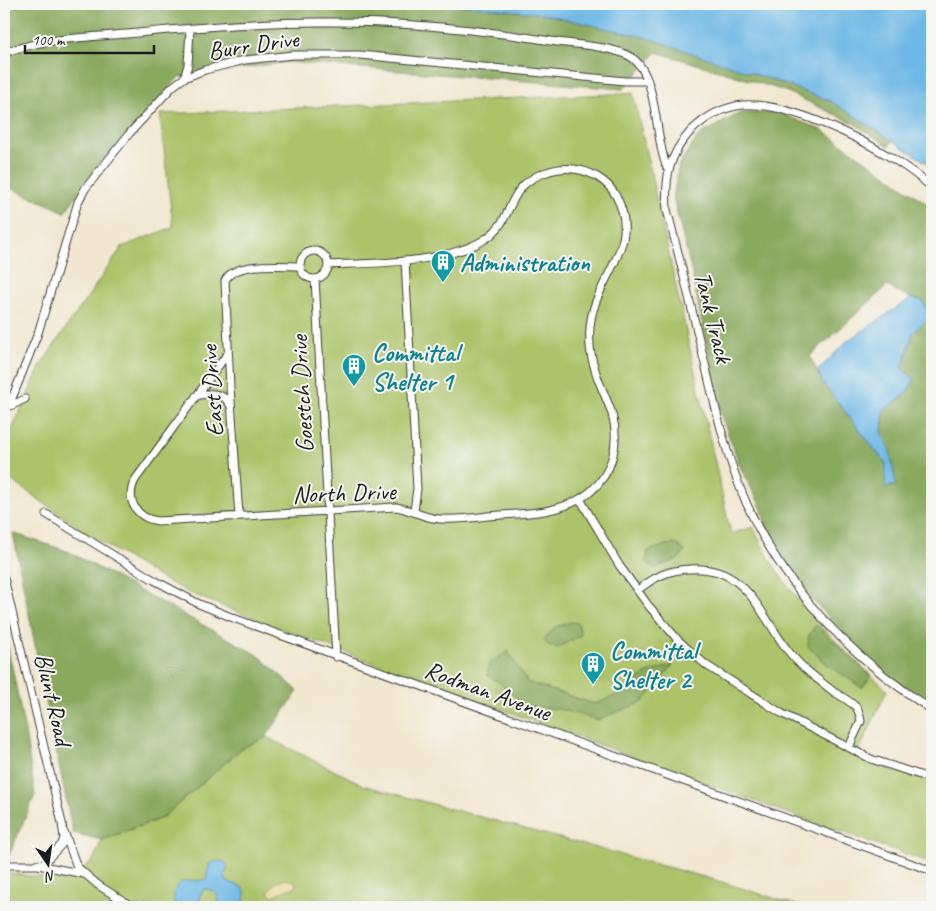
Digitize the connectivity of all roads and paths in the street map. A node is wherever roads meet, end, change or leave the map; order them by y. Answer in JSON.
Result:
{"nodes":[{"id":1,"x":190,"y":29,"type":"junction"},
{"id":2,"x":4,"y":53,"type":"edge"},
{"id":3,"x":184,"y":78,"type":"junction"},
{"id":4,"x":648,"y":81,"type":"junction"},
{"id":5,"x":668,"y":170,"type":"junction"},
{"id":6,"x":932,"y":188,"type":"edge"},
{"id":7,"x":405,"y":260,"type":"junction"},
{"id":8,"x":328,"y":265,"type":"junction"},
{"id":9,"x":300,"y":266,"type":"junction"},
{"id":10,"x":315,"y":279,"type":"junction"},
{"id":11,"x":228,"y":353,"type":"junction"},
{"id":12,"x":196,"y":396,"type":"junction"},
{"id":13,"x":25,"y":398,"type":"dead end"},
{"id":14,"x":6,"y":408,"type":"edge"},
{"id":15,"x":232,"y":408,"type":"junction"},
{"id":16,"x":580,"y":499,"type":"junction"},
{"id":17,"x":414,"y":511,"type":"junction"},
{"id":18,"x":328,"y":512,"type":"junction"},
{"id":19,"x":46,"y":514,"type":"dead end"},
{"id":20,"x":239,"y":516,"type":"junction"},
{"id":21,"x":4,"y":578,"type":"edge"},
{"id":22,"x":638,"y":590,"type":"junction"},
{"id":23,"x":336,"y":656,"type":"junction"},
{"id":24,"x":932,"y":710,"type":"edge"},
{"id":25,"x":849,"y":747,"type":"junction"},
{"id":26,"x":932,"y":779,"type":"edge"},
{"id":27,"x":63,"y":830,"type":"junction"},
{"id":28,"x":4,"y":865,"type":"edge"},
{"id":29,"x":36,"y":865,"type":"junction"},
{"id":30,"x":932,"y":871,"type":"edge"},
{"id":31,"x":84,"y":874,"type":"junction"},
{"id":32,"x":133,"y":907,"type":"edge"}],
"edges":[{"from":1,"to":2,"type":"street"},
{"from":1,"to":3,"type":"street"},
{"from":1,"to":4,"type":"street"},
{"from":3,"to":4,"type":"street","name":"Burr Drive"},
{"from":3,"to":14,"type":"street","name":"Burr Drive"},
{"from":4,"to":5,"type":"street"},
{"from":5,"to":6,"type":"street","name":"Tank Track"},
{"from":5,"to":24,"type":"street","name":"Tank Track"},
{"from":7,"to":8,"type":"street"},
{"from":7,"to":16,"type":"street"},
{"from":7,"to":17,"type":"street"},
{"from":8,"to":9,"type":"street"},
{"from":8,"to":10,"type":"street"},
{"from":9,"to":10,"type":"street"},
{"from":9,"to":11,"type":"street","name":"East Drive"},
{"from":10,"to":18,"type":"street","name":"Goestch Drive"},
{"from":11,"to":12,"type":"street"},
{"from":11,"to":15,"type":"street","name":"East Drive"},
{"from":12,"to":15,"type":"street"},
{"from":12,"to":20,"type":"street","name":"North Drive"},
{"from":13,"to":14,"type":"street","name":"Burr Drive"},
{"from":15,"to":20,"type":"street","name":"East Drive"},
{"from":16,"to":17,"type":"street","name":"North Drive"},
{"from":16,"to":22,"type":"street"},
{"from":17,"to":18,"type":"street","name":"North Drive"},
{"from":18,"to":20,"type":"street","name":"North Drive"},
{"from":18,"to":23,"type":"street","name":"Goestch Drive"},
{"from":19,"to":23,"type":"street","name":"Rodman Avenue"},
{"from":21,"to":27,"type":"street","name":"Blunt Road"},
{"from":22,"to":25,"type":"street"},
{"from":22,"to":25,"type":"street"},
{"from":23,"to":30,"type":"street","name":"Rodman Avenue"},
{"from":25,"to":26,"type":"street"},
{"from":27,"to":29,"type":"street"},
{"from":27,"to":31,"type":"street","name":"Blunt Road"},
{"from":28,"to":29,"type":"street"},
{"from":29,"to":31,"type":"street"},
{"from":31,"to":32,"type":"street"}]}
